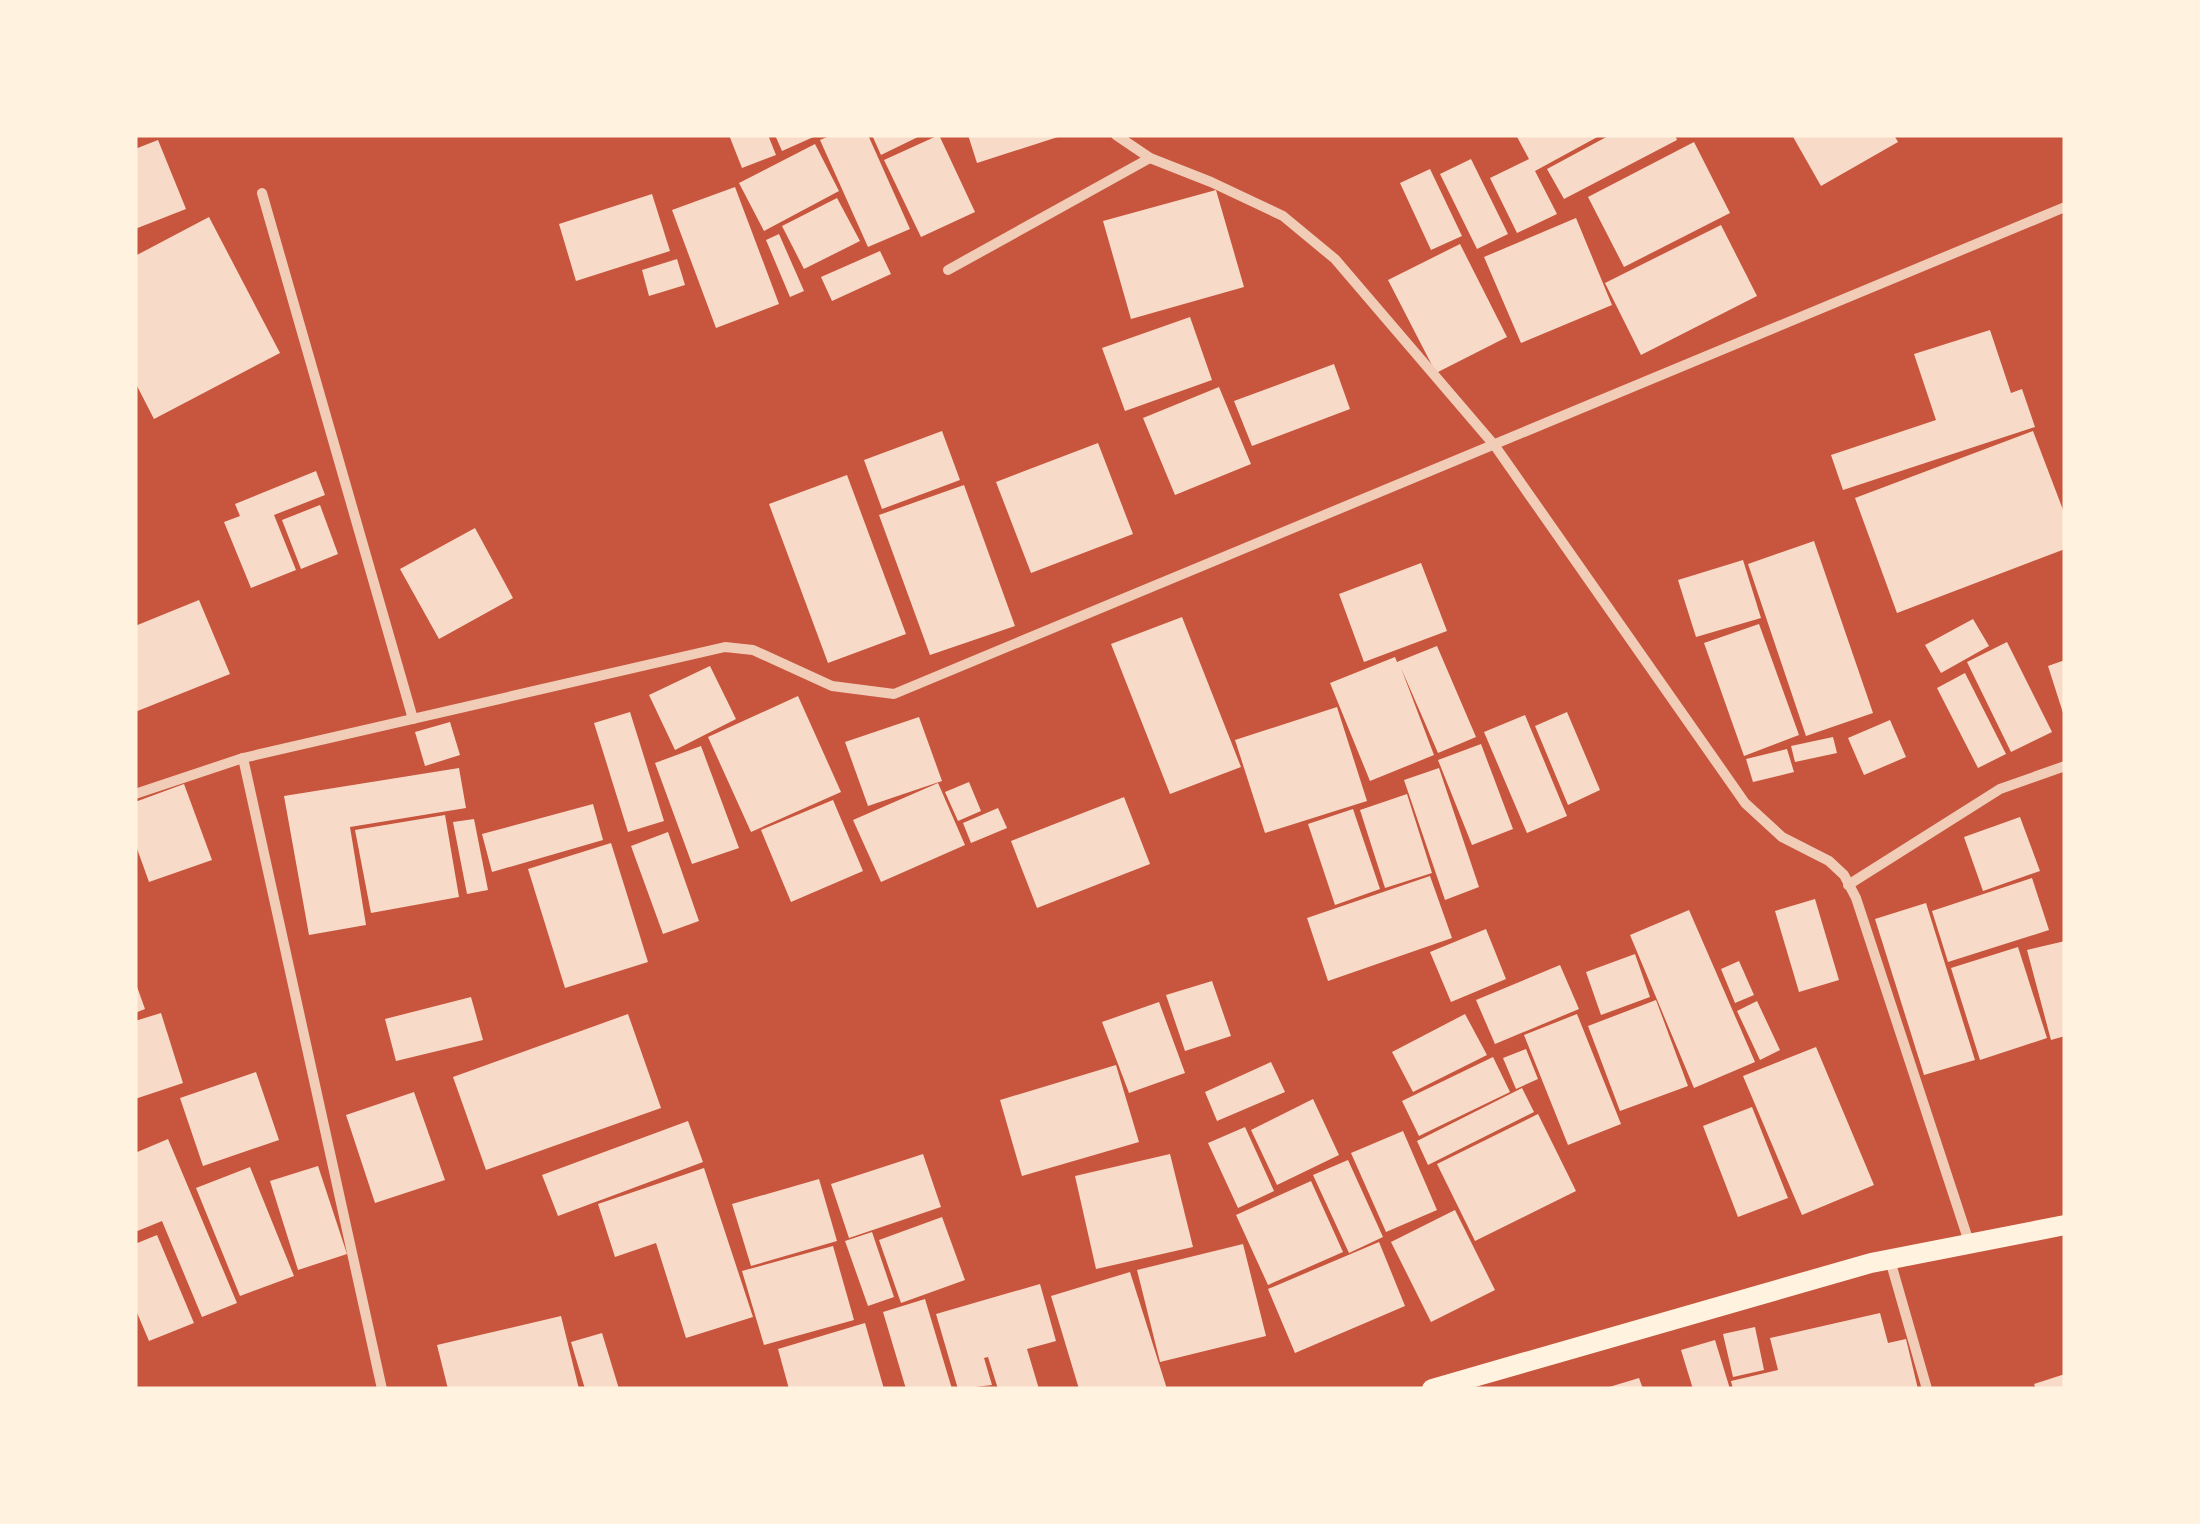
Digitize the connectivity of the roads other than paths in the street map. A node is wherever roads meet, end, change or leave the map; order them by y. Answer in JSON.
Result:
{"nodes":[{"id":1,"x":1116,"y":135,"type":"edge"},
{"id":2,"x":1150,"y":158,"type":"junction"},
{"id":3,"x":262,"y":193,"type":"dead end"},
{"id":4,"x":2065,"y":208,"type":"edge"},
{"id":5,"x":948,"y":270,"type":"dead end"},
{"id":6,"x":1495,"y":446,"type":"junction"},
{"id":7,"x":413,"y":719,"type":"junction"},
{"id":8,"x":243,"y":758,"type":"junction"},
{"id":9,"x":2065,"y":766,"type":"edge"},
{"id":10,"x":135,"y":794,"type":"edge"},
{"id":11,"x":1848,"y":885,"type":"junction"},
{"id":12,"x":2065,"y":1225,"type":"edge"},
{"id":13,"x":1970,"y":1246,"type":"junction"},
{"id":14,"x":1890,"y":1260,"type":"junction"},
{"id":15,"x":382,"y":1389,"type":"edge"},
{"id":16,"x":1432,"y":1389,"type":"edge"},
{"id":17,"x":1927,"y":1389,"type":"edge"}],
"edges":[{"from":1,"to":2,"type":"street"},
{"from":2,"to":5,"type":"street"},
{"from":2,"to":6,"type":"street"},
{"from":3,"to":7,"type":"street"},
{"from":4,"to":6,"type":"street"},
{"from":6,"to":7,"type":"street"},
{"from":6,"to":11,"type":"street"},
{"from":7,"to":8,"type":"street"},
{"from":8,"to":10,"type":"street"},
{"from":8,"to":15,"type":"street"},
{"from":9,"to":11,"type":"street"},
{"from":11,"to":13,"type":"street"},
{"from":12,"to":13,"type":"main road"},
{"from":13,"to":14,"type":"main road"},
{"from":14,"to":16,"type":"main road"},
{"from":14,"to":17,"type":"street"}]}
